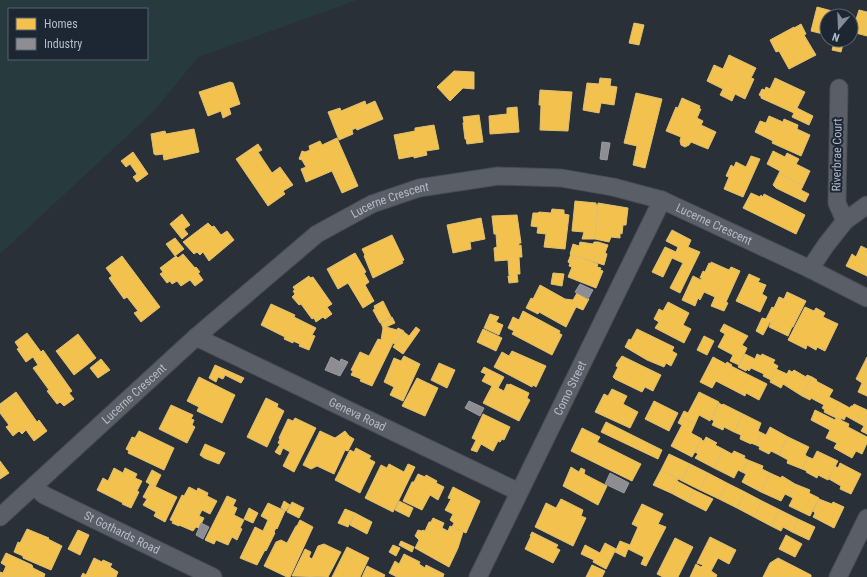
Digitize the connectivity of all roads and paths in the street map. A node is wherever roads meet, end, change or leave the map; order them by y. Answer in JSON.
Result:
{"nodes":[{"id":1,"x":839,"y":88,"type":"dead end"},
{"id":2,"x":662,"y":200,"type":"junction"},
{"id":3,"x":867,"y":205,"type":"edge"},
{"id":4,"x":845,"y":221,"type":"junction"},
{"id":5,"x":810,"y":269,"type":"junction"},
{"id":6,"x":867,"y":298,"type":"edge"},
{"id":7,"x":196,"y":337,"type":"junction"},
{"id":8,"x":34,"y":486,"type":"junction"},
{"id":9,"x":519,"y":492,"type":"junction"},
{"id":10,"x":0,"y":517,"type":"edge"},
{"id":11,"x":867,"y":518,"type":"edge"},
{"id":12,"x":213,"y":577,"type":"edge"},
{"id":13,"x":478,"y":577,"type":"edge"},
{"id":14,"x":838,"y":577,"type":"edge"}],
"edges":[{"from":1,"to":4,"type":"street","name":"Riverbrae Court"},
{"from":2,"to":5,"type":"street","name":"Lucerne Crescent"},
{"from":2,"to":7,"type":"street","name":"Lucerne Crescent"},
{"from":2,"to":9,"type":"street","name":"Como Street"},
{"from":3,"to":4,"type":"street"},
{"from":4,"to":5,"type":"street"},
{"from":5,"to":6,"type":"street","name":"Lucerne Crescent"},
{"from":7,"to":8,"type":"street","name":"Lucerne Crescent"},
{"from":7,"to":9,"type":"street","name":"Geneva Road"},
{"from":8,"to":10,"type":"street","name":"Lucerne Crescent"},
{"from":8,"to":12,"type":"street","name":"St Gothards Road"},
{"from":9,"to":13,"type":"street","name":"Como Street"},
{"from":11,"to":14,"type":"street"}]}
